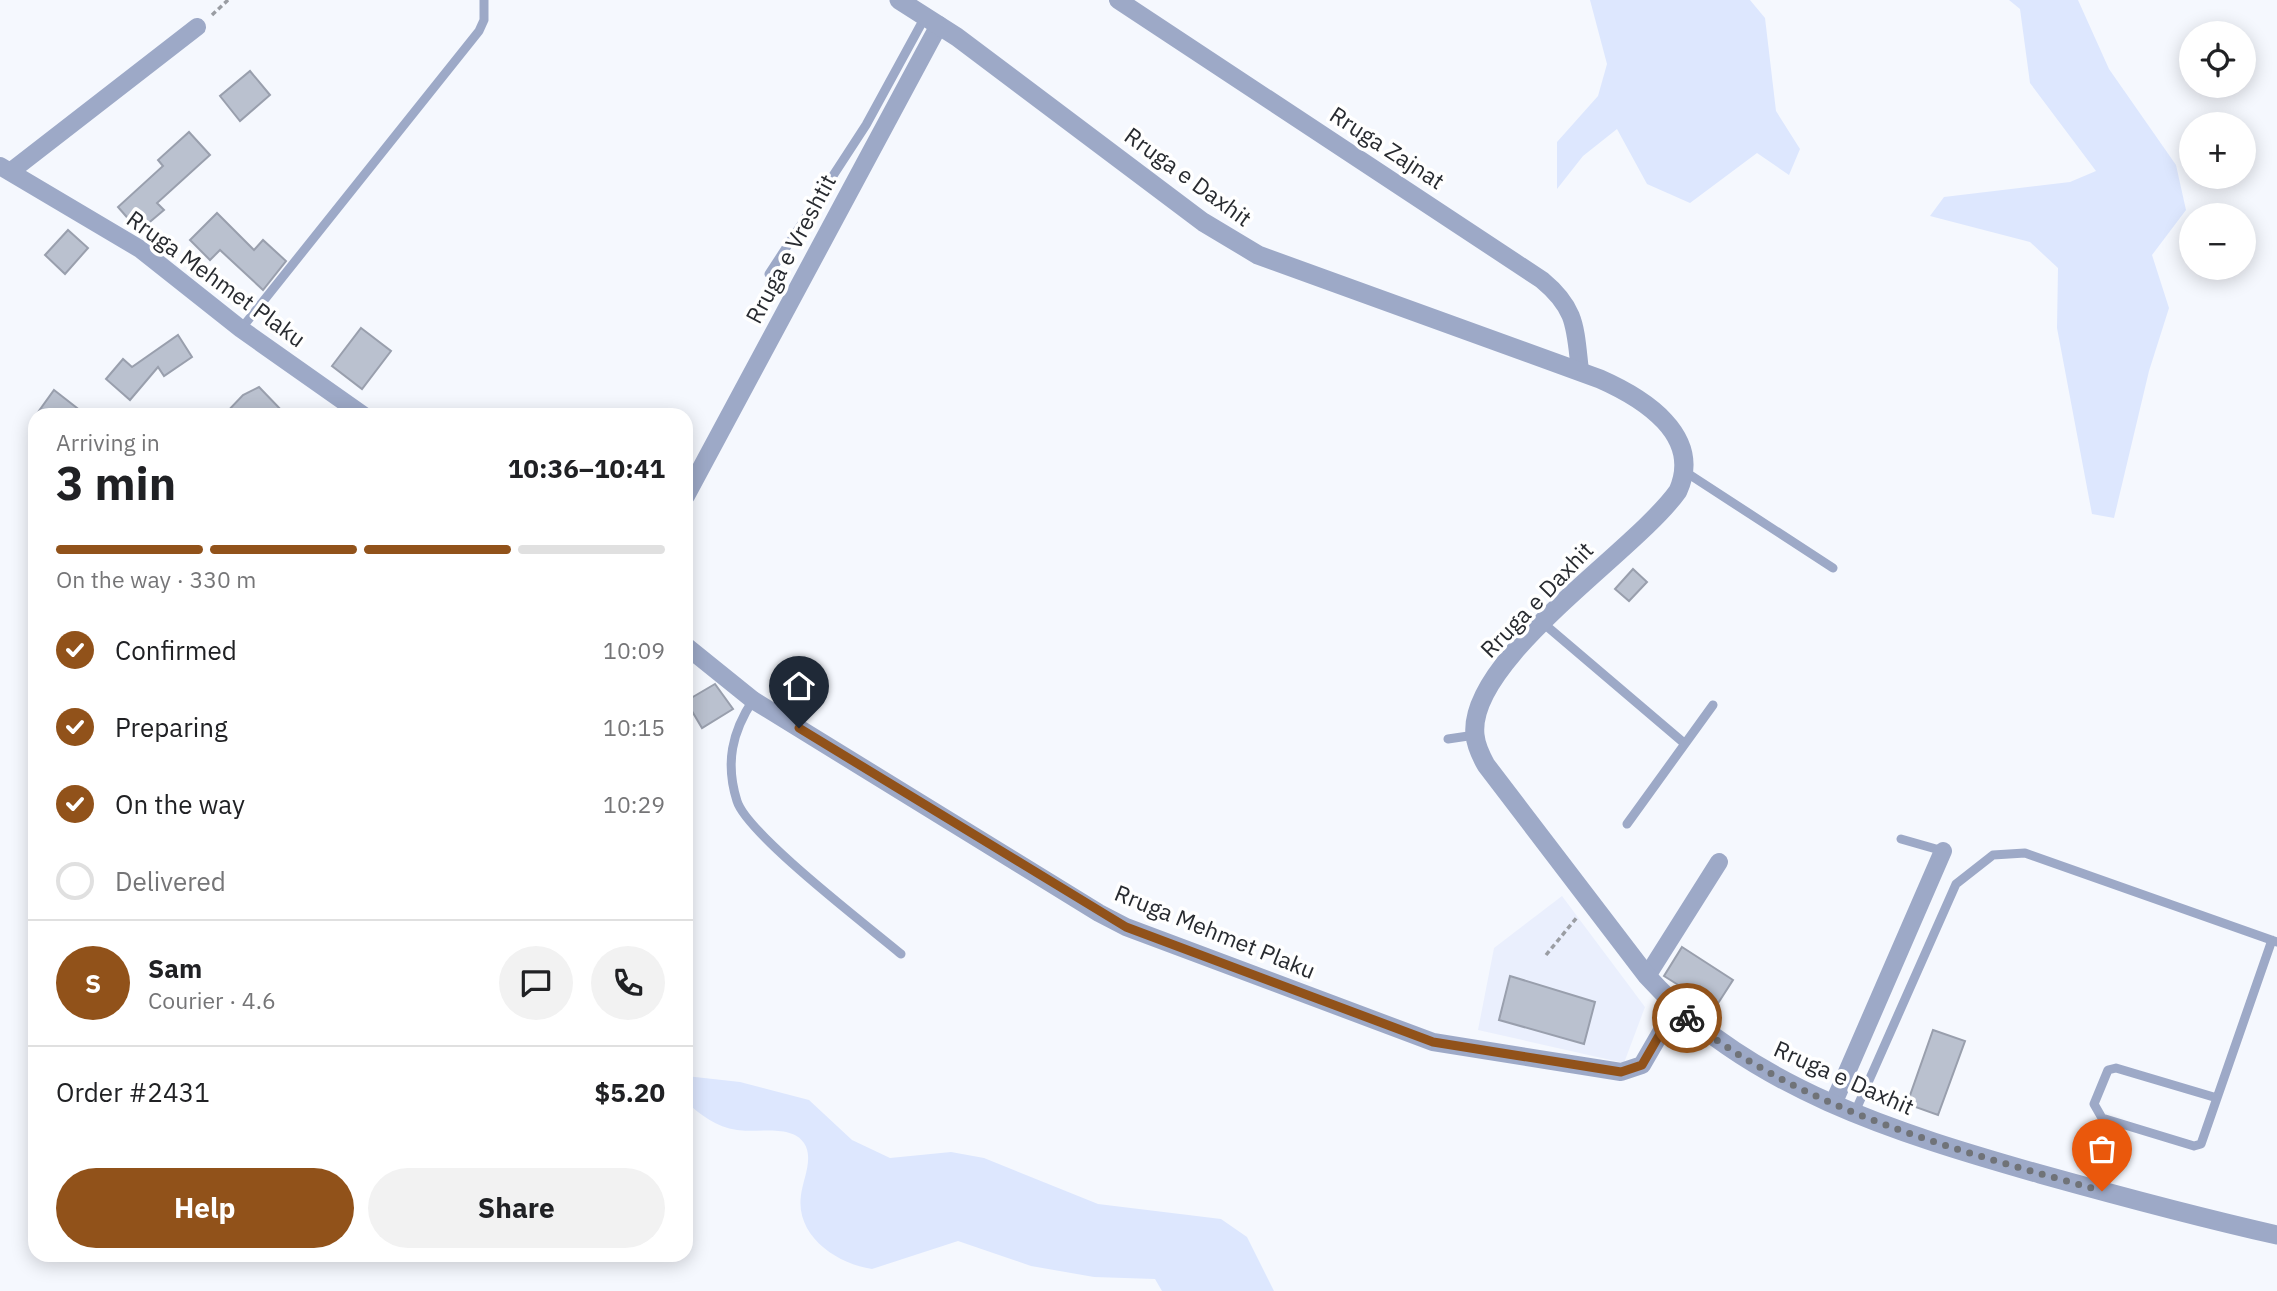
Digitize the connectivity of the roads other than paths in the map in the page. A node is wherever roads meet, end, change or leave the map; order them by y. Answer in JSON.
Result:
{"nodes":[{"id":1,"x":484,"y":0,"type":"edge"},
{"id":2,"x":899,"y":0,"type":"edge"},
{"id":3,"x":1118,"y":0,"type":"edge"},
{"id":4,"x":932,"y":21,"type":"junction"},
{"id":5,"x":197,"y":27,"type":"road end"},
{"id":6,"x":5,"y":169,"type":"edge"},
{"id":7,"x":769,"y":274,"type":"dead end"},
{"id":8,"x":241,"y":329,"type":"junction"},
{"id":9,"x":1580,"y":371,"type":"junction"},
{"id":10,"x":353,"y":408,"type":"edge"},
{"id":11,"x":1684,"y":471,"type":"junction"},
{"id":12,"x":693,"y":482,"type":"edge"},
{"id":13,"x":1833,"y":568,"type":"dead end"},
{"id":14,"x":1543,"y":622,"type":"junction"},
{"id":15,"x":693,"y":652,"type":"edge"},
{"id":16,"x":753,"y":700,"type":"junction"},
{"id":17,"x":1713,"y":705,"type":"dead end"},
{"id":18,"x":1475,"y":735,"type":"junction"},
{"id":19,"x":1448,"y":739,"type":"dead end"},
{"id":20,"x":1684,"y":743,"type":"junction"},
{"id":21,"x":1627,"y":824,"type":"dead end"},
{"id":22,"x":1901,"y":839,"type":"dead end"},
{"id":23,"x":1943,"y":851,"type":"joint"},
{"id":24,"x":1719,"y":862,"type":"dead end"},
{"id":25,"x":2275,"y":941,"type":"edge"},
{"id":26,"x":901,"y":954,"type":"dead end"},
{"id":27,"x":1647,"y":976,"type":"junction"},
{"id":28,"x":1675,"y":1008,"type":"junction"},
{"id":29,"x":2217,"y":1098,"type":"junction"},
{"id":30,"x":1834,"y":1102,"type":"junction"},
{"id":31,"x":1855,"y":1112,"type":"junction"},
{"id":32,"x":2277,"y":1235,"type":"edge"}],
"edges":[{"from":1,"to":8,"type":"lane"},
{"from":2,"to":4,"type":"street","name":"Rruga e Daxhit"},
{"from":3,"to":9,"type":"street","name":"Rruga Zajnat"},
{"from":4,"to":7,"type":"lane"},
{"from":4,"to":9,"type":"street","name":"Rruga e Daxhit"},
{"from":4,"to":12,"type":"street","name":"Rruga e Vreshtit"},
{"from":5,"to":6,"type":"street"},
{"from":6,"to":8,"type":"street","name":"Rruga Mehmet Plaku"},
{"from":8,"to":10,"type":"street","name":"Rruga Mehmet Plaku"},
{"from":9,"to":11,"type":"street","name":"Rruga e Daxhit"},
{"from":11,"to":13,"type":"lane"},
{"from":11,"to":14,"type":"street","name":"Rruga e Daxhit"},
{"from":14,"to":18,"type":"street","name":"Rruga e Daxhit"},
{"from":14,"to":20,"type":"lane"},
{"from":15,"to":16,"type":"street","name":"Rruga Mehmet Plaku"},
{"from":16,"to":26,"type":"lane"},
{"from":16,"to":28,"type":"street","name":"Rruga Mehmet Plaku"},
{"from":17,"to":20,"type":"lane"},
{"from":18,"to":19,"type":"lane"},
{"from":18,"to":27,"type":"street","name":"Rruga e Daxhit"},
{"from":20,"to":21,"type":"lane"},
{"from":22,"to":23,"type":"lane"},
{"from":23,"to":30,"type":"street"},
{"from":24,"to":27,"type":"street"},
{"from":25,"to":29,"type":"lane"},
{"from":25,"to":31,"type":"lane"},
{"from":27,"to":28,"type":"street","name":"Rruga e Daxhit"},
{"from":28,"to":30,"type":"street","name":"Rruga e Daxhit"},
{"from":29,"to":29,"type":"lane"},
{"from":30,"to":31,"type":"street","name":"Rruga e Daxhit"},
{"from":31,"to":32,"type":"street","name":"Rruga e Daxhit"}]}
